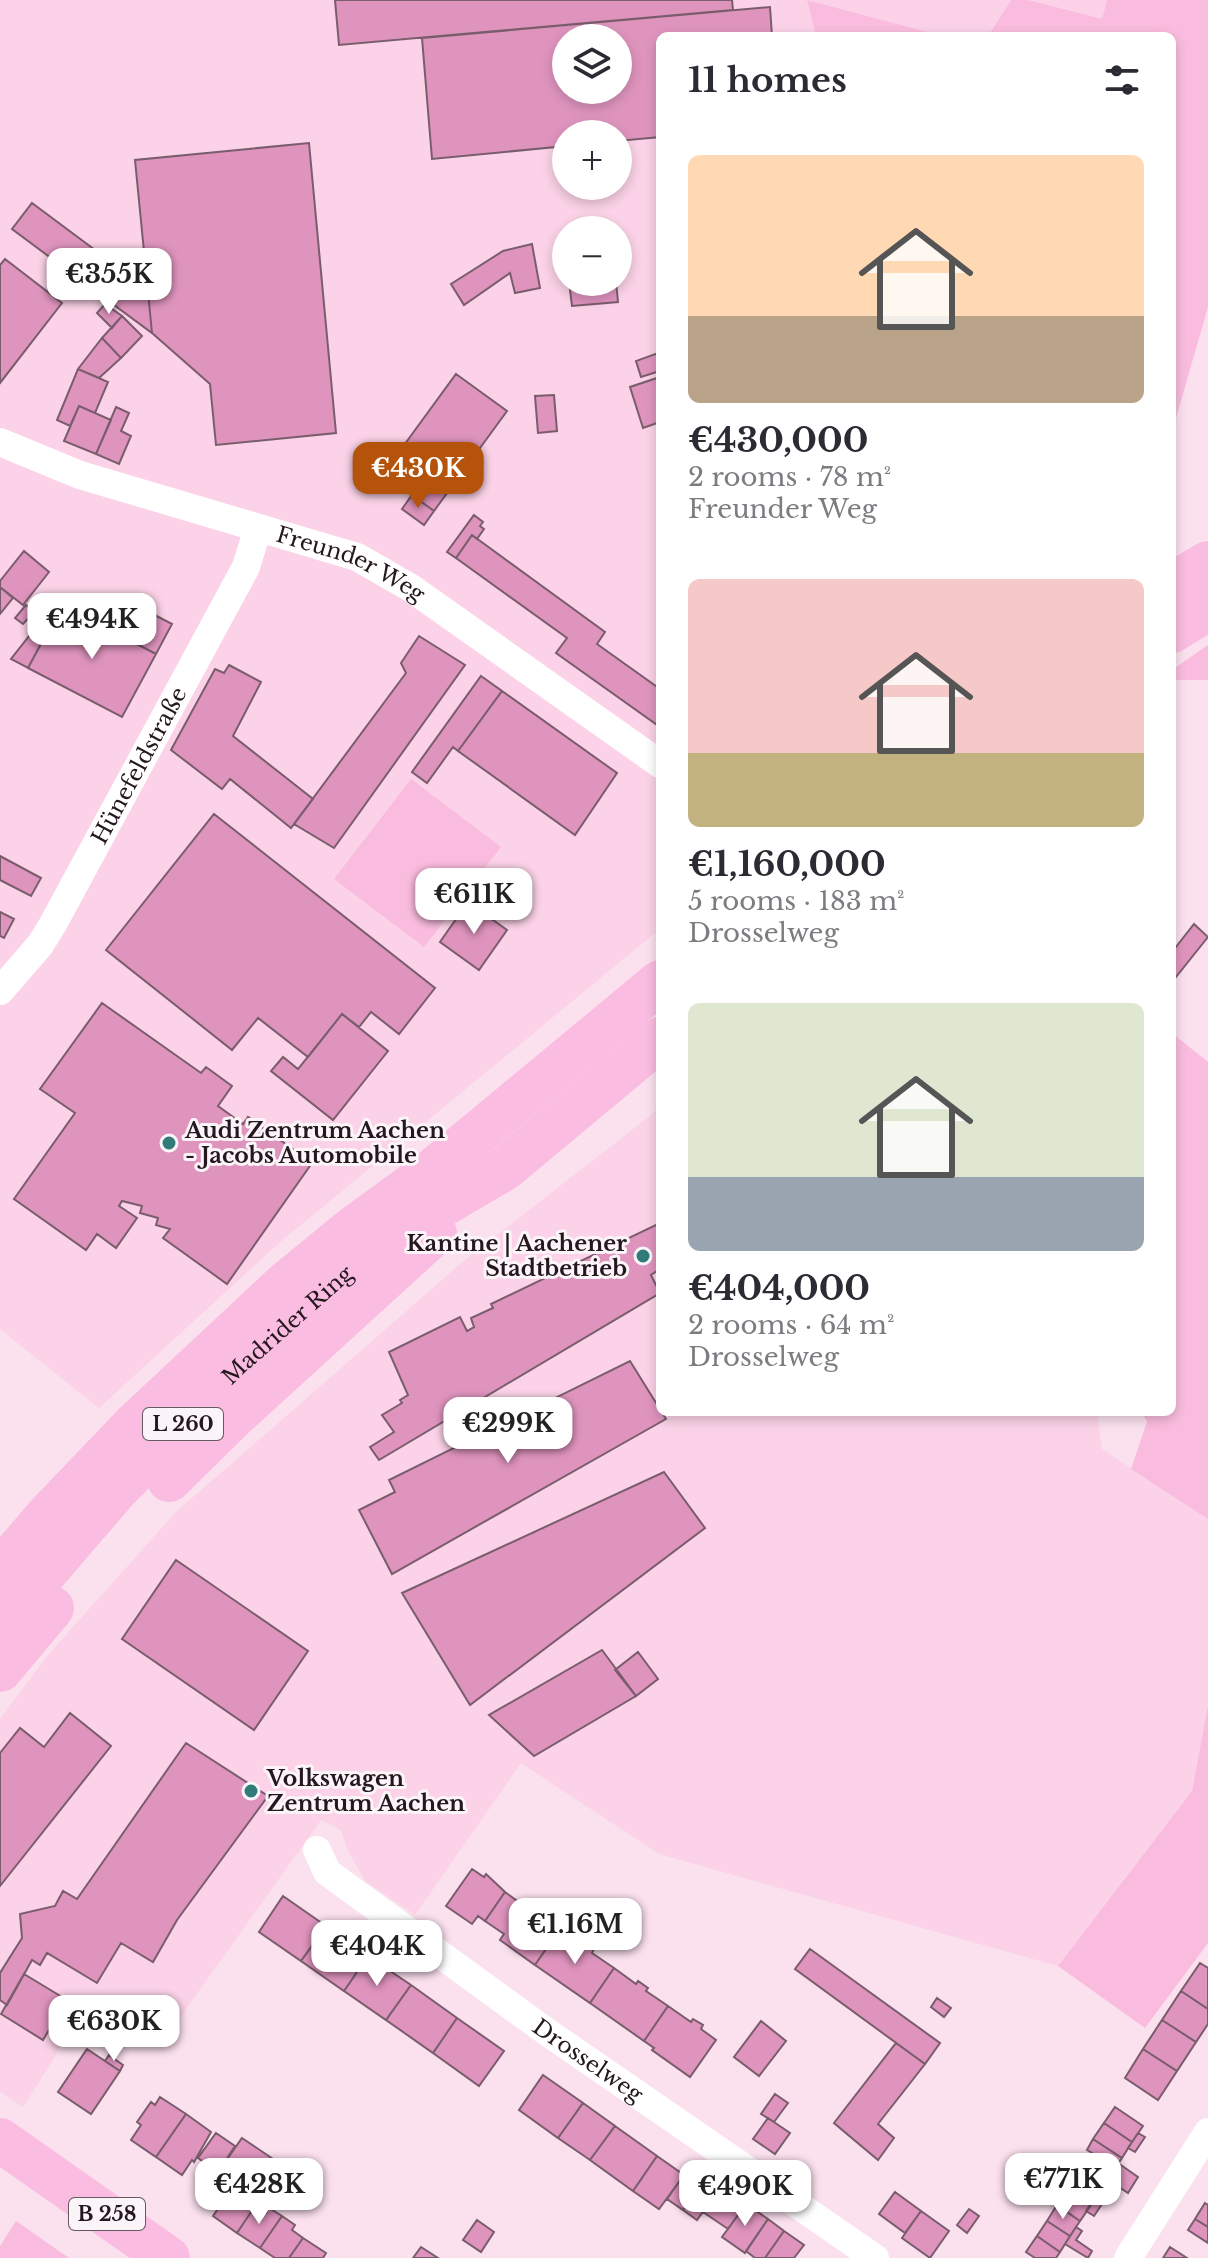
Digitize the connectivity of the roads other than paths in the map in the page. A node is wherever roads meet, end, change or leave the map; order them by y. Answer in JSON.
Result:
{"nodes":[{"id":1,"x":0,"y":442,"type":"edge"},
{"id":2,"x":258,"y":528,"type":"junction"},
{"id":3,"x":1208,"y":563,"type":"edge"},
{"id":4,"x":1176,"y":582,"type":"edge"},
{"id":5,"x":1208,"y":609,"type":"edge"},
{"id":6,"x":1176,"y":629,"type":"edge"},
{"id":7,"x":656,"y":761,"type":"edge"},
{"id":8,"x":656,"y":985,"type":"edge"},
{"id":9,"x":0,"y":991,"type":"edge"},
{"id":10,"x":656,"y":1042,"type":"edge"},
{"id":11,"x":437,"y":1167,"type":"junction"},
{"id":12,"x":504,"y":1169,"type":"junction"},
{"id":13,"x":383,"y":1240,"type":"junction"},
{"id":14,"x":0,"y":1571,"type":"edge"},
{"id":15,"x":0,"y":1625,"type":"edge"},
{"id":16,"x":0,"y":1670,"type":"edge"},
{"id":17,"x":317,"y":1850,"type":"dead end"},
{"id":18,"x":1208,"y":2132,"type":"edge"},
{"id":19,"x":0,"y":2140,"type":"edge"},
{"id":20,"x":168,"y":2258,"type":"edge"},
{"id":21,"x":875,"y":2258,"type":"edge"},
{"id":22,"x":1128,"y":2258,"type":"edge"}],
"edges":[{"from":1,"to":2,"type":"street","name":"Freunder Weg"},
{"from":2,"to":7,"type":"street","name":"Freunder Weg"},
{"from":2,"to":9,"type":"street","name":"Hünefeldstraße"},
{"from":3,"to":4,"type":"main road"},
{"from":5,"to":6,"type":"main road"},
{"from":8,"to":11,"type":"main road","name":"Madrider Ring","number":"L 260"},
{"from":10,"to":12,"type":"main road","name":"Madrider Ring","number":"L 260"},
{"from":11,"to":13,"type":"main road","name":"Madrider Ring","number":"L 260"},
{"from":11,"to":14,"type":"main road"},
{"from":12,"to":13,"type":"main road","name":"Madrider Ring","number":"L 260"},
{"from":12,"to":16,"type":"main road"},
{"from":13,"to":15,"type":"main road","name":"Madrider Ring","number":"L 260"},
{"from":17,"to":21,"type":"street","name":"Drosselweg"},
{"from":18,"to":22,"type":"street"},
{"from":19,"to":20,"type":"main road","number":"B 258"}]}
